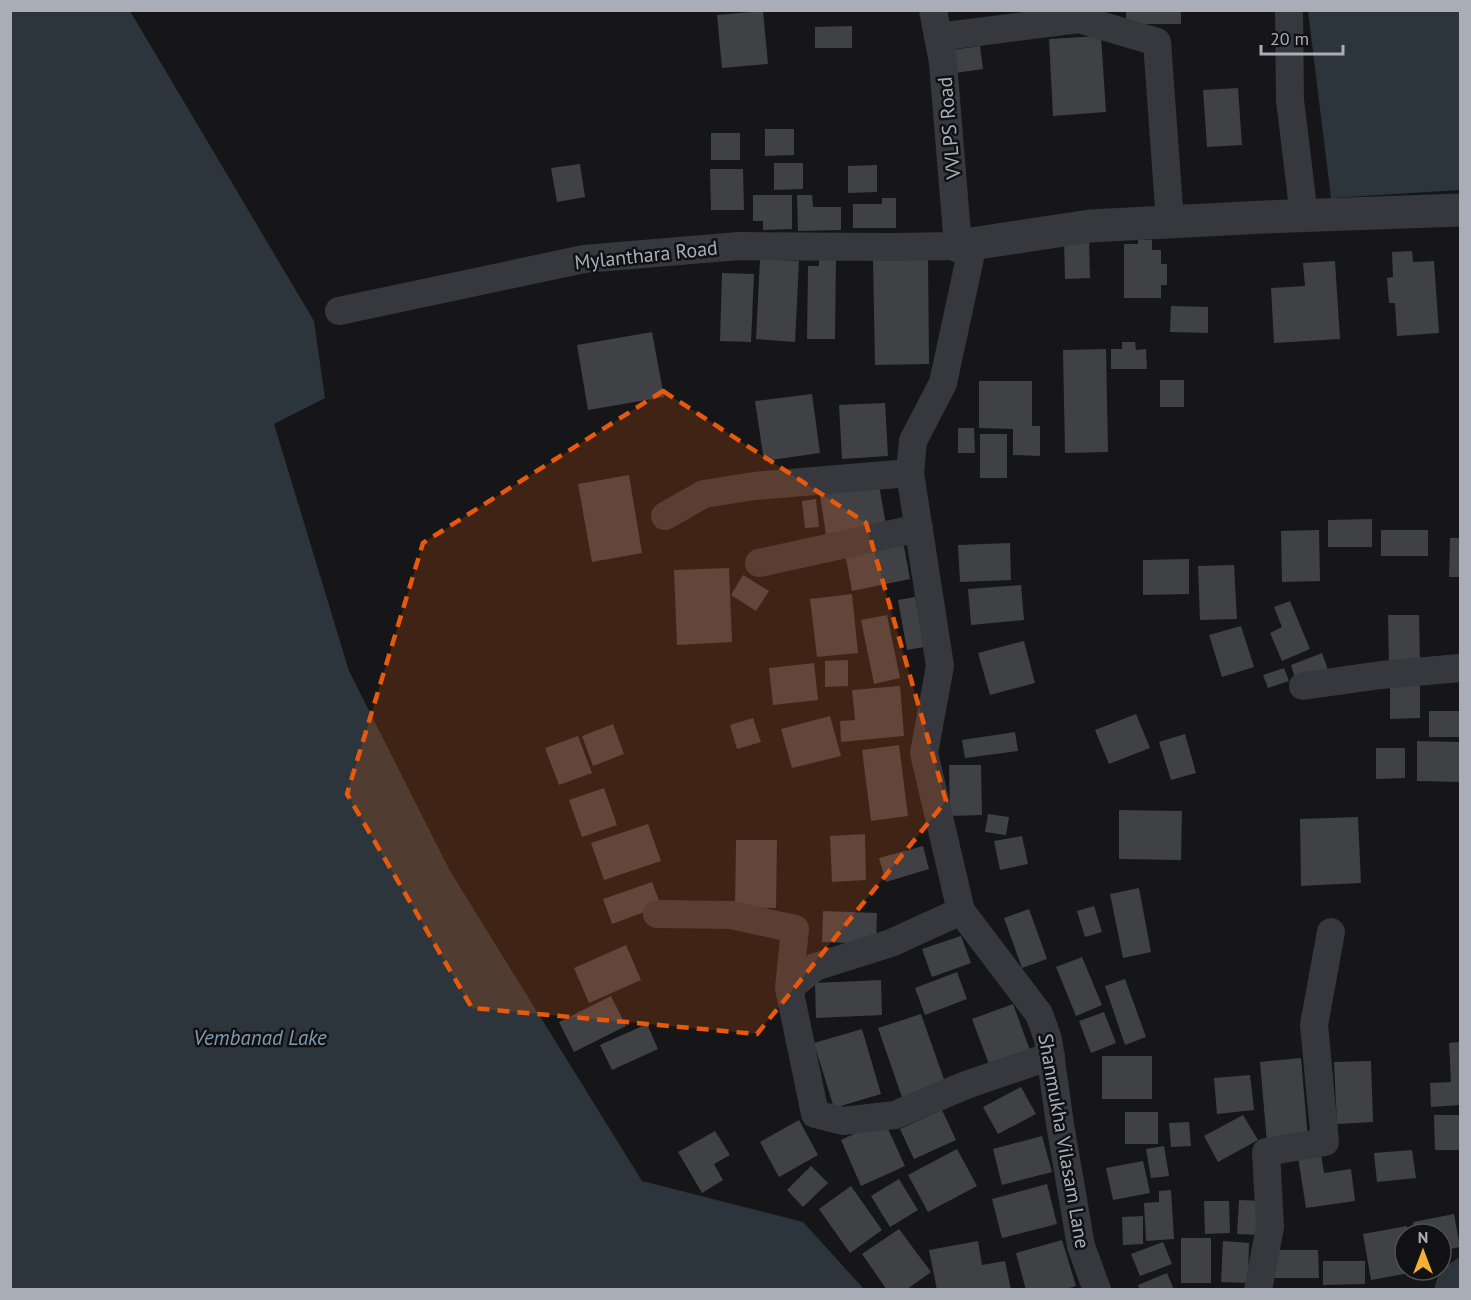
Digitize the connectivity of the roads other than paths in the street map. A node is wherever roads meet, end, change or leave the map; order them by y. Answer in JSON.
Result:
{"nodes":[{"id":1,"x":1289,"y":10,"type":"edge"},
{"id":2,"x":936,"y":24,"type":"edge"},
{"id":3,"x":1461,"y":210,"type":"edge"},
{"id":4,"x":1304,"y":216,"type":"junction"},
{"id":5,"x":1170,"y":222,"type":"junction"},
{"id":6,"x":966,"y":245,"type":"junction"},
{"id":7,"x":339,"y":311,"type":"dead end"},
{"id":8,"x":910,"y":473,"type":"junction"},
{"id":9,"x":665,"y":516,"type":"dead end"},
{"id":10,"x":919,"y":528,"type":"junction"},
{"id":11,"x":759,"y":563,"type":"dead end"},
{"id":12,"x":1461,"y":668,"type":"edge"},
{"id":13,"x":1303,"y":686,"type":"dead end"},
{"id":14,"x":961,"y":911,"type":"junction"},
{"id":15,"x":657,"y":914,"type":"dead end"},
{"id":16,"x":1331,"y":932,"type":"dead end"},
{"id":17,"x":789,"y":988,"type":"junction"},
{"id":18,"x":1051,"y":1056,"type":"junction"},
{"id":19,"x":1097,"y":1290,"type":"edge"},
{"id":20,"x":1258,"y":1290,"type":"edge"}],
"edges":[{"from":1,"to":4,"type":"street"},
{"from":2,"to":5,"type":"street"},
{"from":2,"to":6,"type":"street","name":"VVLPS Road"},
{"from":3,"to":4,"type":"street"},
{"from":4,"to":5,"type":"street"},
{"from":5,"to":6,"type":"street"},
{"from":6,"to":7,"type":"street","name":"Mylanthara Road"},
{"from":6,"to":8,"type":"street","name":"Shanmukha Vilasam Lane"},
{"from":8,"to":9,"type":"street"},
{"from":8,"to":10,"type":"street","name":"Shanmukha Vilasam Lane"},
{"from":10,"to":11,"type":"street"},
{"from":10,"to":14,"type":"street","name":"Shanmukha Vilasam Lane"},
{"from":12,"to":13,"type":"street"},
{"from":14,"to":17,"type":"street"},
{"from":14,"to":18,"type":"street","name":"Shanmukha Vilasam Lane"},
{"from":15,"to":17,"type":"street"},
{"from":16,"to":20,"type":"street"},
{"from":17,"to":18,"type":"street"},
{"from":18,"to":19,"type":"street","name":"Shanmukha Vilasam Lane"}]}
